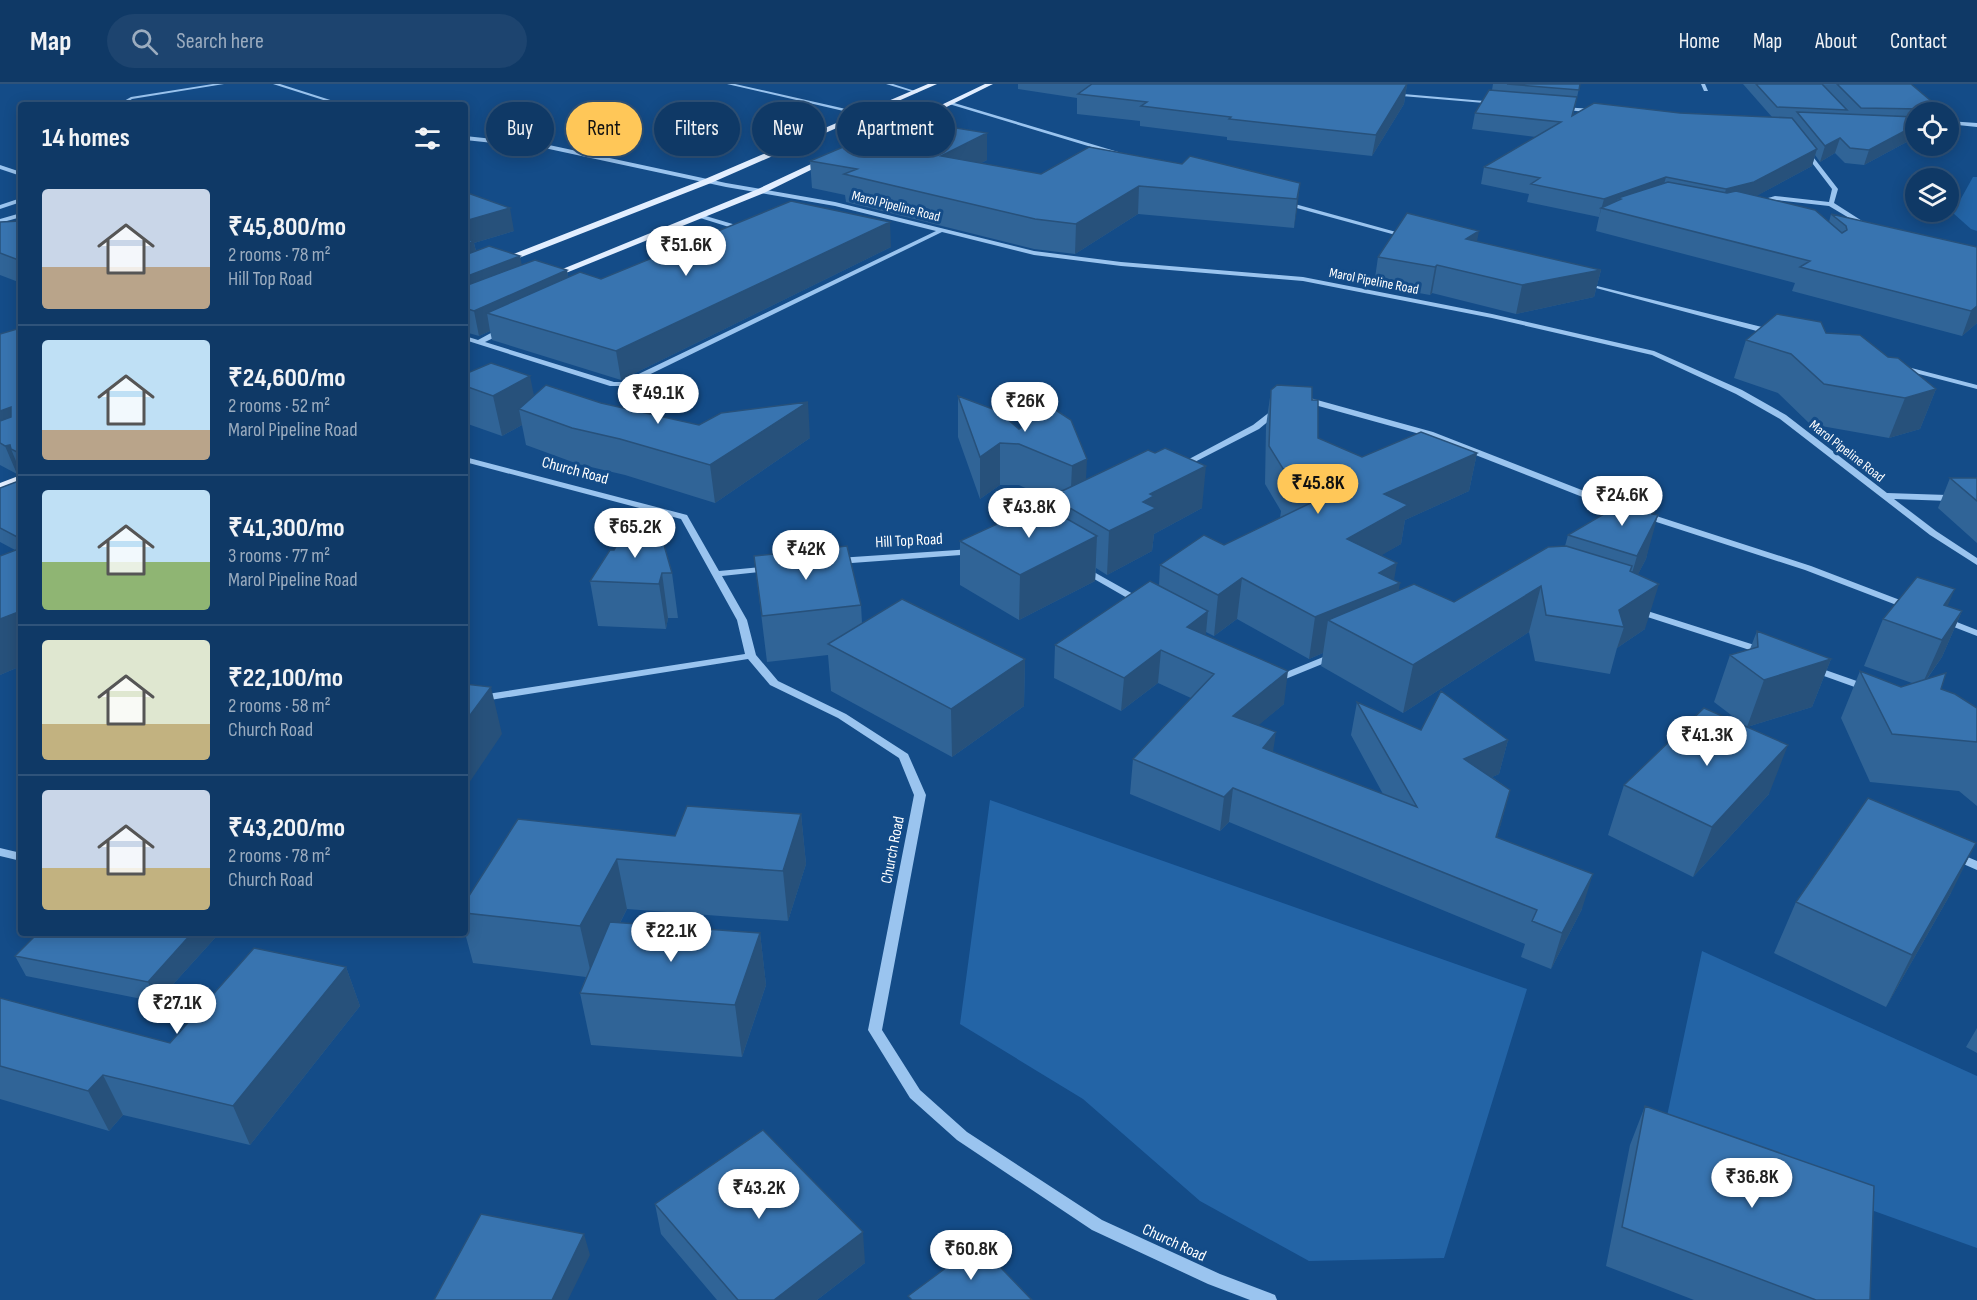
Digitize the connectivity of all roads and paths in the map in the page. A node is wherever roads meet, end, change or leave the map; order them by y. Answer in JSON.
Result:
{"nodes":[{"id":1,"x":222,"y":84,"type":"edge"},
{"id":2,"x":275,"y":84,"type":"edge"},
{"id":3,"x":729,"y":84,"type":"edge"},
{"id":4,"x":888,"y":84,"type":"edge"},
{"id":5,"x":934,"y":84,"type":"edge"},
{"id":6,"x":990,"y":84,"type":"edge"},
{"id":7,"x":916,"y":92,"type":"junction"},
{"id":8,"x":1387,"y":93,"type":"edge"},
{"id":9,"x":124,"y":102,"type":"edge"},
{"id":10,"x":334,"y":102,"type":"edge"},
{"id":11,"x":893,"y":102,"type":"edge"},
{"id":12,"x":953,"y":102,"type":"edge"},
{"id":13,"x":1506,"y":103,"type":"edge"},
{"id":14,"x":955,"y":104,"type":"edge"},
{"id":15,"x":1553,"y":107,"type":"edge"},
{"id":16,"x":837,"y":108,"type":"edge"},
{"id":17,"x":1600,"y":111,"type":"edge"},
{"id":18,"x":1959,"y":123,"type":"edge"},
{"id":19,"x":1977,"y":124,"type":"edge"},
{"id":20,"x":837,"y":126,"type":"edge"},
{"id":21,"x":1959,"y":130,"type":"edge"},
{"id":22,"x":1977,"y":130,"type":"edge"},
{"id":23,"x":468,"y":138,"type":"edge"},
{"id":24,"x":1799,"y":142,"type":"edge"},
{"id":25,"x":836,"y":156,"type":"edge"},
{"id":26,"x":1128,"y":157,"type":"edge"},
{"id":27,"x":0,"y":167,"type":"edge"},
{"id":28,"x":18,"y":173,"type":"edge"},
{"id":29,"x":708,"y":181,"type":"junction"},
{"id":30,"x":761,"y":191,"type":"junction"},
{"id":31,"x":1775,"y":198,"type":"junction"},
{"id":32,"x":1273,"y":200,"type":"edge"},
{"id":33,"x":18,"y":201,"type":"edge"},
{"id":34,"x":1831,"y":204,"type":"junction"},
{"id":35,"x":1783,"y":205,"type":"edge"},
{"id":36,"x":1743,"y":206,"type":"edge"},
{"id":37,"x":0,"y":207,"type":"edge"},
{"id":38,"x":18,"y":216,"type":"edge"},
{"id":39,"x":699,"y":216,"type":"junction"},
{"id":40,"x":0,"y":221,"type":"edge"},
{"id":41,"x":742,"y":223,"type":"edge"},
{"id":42,"x":734,"y":226,"type":"junction"},
{"id":43,"x":942,"y":230,"type":"junction"},
{"id":44,"x":1877,"y":232,"type":"edge"},
{"id":45,"x":722,"y":233,"type":"edge"},
{"id":46,"x":1410,"y":237,"type":"edge"},
{"id":47,"x":888,"y":243,"type":"dead end"},
{"id":48,"x":906,"y":246,"type":"junction"},
{"id":49,"x":468,"y":275,"type":"edge"},
{"id":50,"x":543,"y":279,"type":"edge"},
{"id":51,"x":1572,"y":280,"type":"edge"},
{"id":52,"x":508,"y":327,"type":"edge"},
{"id":53,"x":1780,"y":335,"type":"edge"},
{"id":54,"x":468,"y":339,"type":"edge"},
{"id":55,"x":479,"y":342,"type":"junction"},
{"id":56,"x":1896,"y":365,"type":"edge"},
{"id":57,"x":1977,"y":387,"type":"edge"},
{"id":58,"x":468,"y":460,"type":"edge"},
{"id":59,"x":1171,"y":470,"type":"edge"},
{"id":60,"x":18,"y":480,"type":"edge"},
{"id":61,"x":0,"y":487,"type":"edge"},
{"id":62,"x":1886,"y":496,"type":"junction"},
{"id":63,"x":1977,"y":499,"type":"edge"},
{"id":64,"x":980,"y":550,"type":"edge"},
{"id":65,"x":824,"y":562,"type":"edge"},
{"id":66,"x":1977,"y":562,"type":"edge"},
{"id":67,"x":1078,"y":565,"type":"edge"},
{"id":68,"x":780,"y":566,"type":"edge"},
{"id":69,"x":716,"y":574,"type":"junction"},
{"id":70,"x":1623,"y":607,"type":"edge"},
{"id":71,"x":1152,"y":609,"type":"edge"},
{"id":72,"x":1924,"y":613,"type":"edge"},
{"id":73,"x":1935,"y":617,"type":"edge"},
{"id":74,"x":1977,"y":633,"type":"edge"},
{"id":75,"x":1342,"y":652,"type":"edge"},
{"id":76,"x":1774,"y":654,"type":"edge"},
{"id":77,"x":751,"y":656,"type":"junction"},
{"id":78,"x":1806,"y":666,"type":"edge"},
{"id":79,"x":1269,"y":673,"type":"edge"},
{"id":80,"x":1881,"y":693,"type":"edge"},
{"id":81,"x":468,"y":704,"type":"edge"},
{"id":82,"x":0,"y":852,"type":"edge"},
{"id":83,"x":1947,"y":852,"type":"edge"},
{"id":84,"x":18,"y":855,"type":"edge"},
{"id":85,"x":1977,"y":867,"type":"edge"},
{"id":86,"x":1269,"y":1300,"type":"edge"}],
"edges":[{"from":1,"to":9,"type":"street"},
{"from":2,"to":10,"type":"street"},
{"from":3,"to":16,"type":"street"},
{"from":4,"to":7,"type":"street"},
{"from":5,"to":7,"type":"main road"},
{"from":6,"to":12,"type":"main road"},
{"from":7,"to":11,"type":"main road"},
{"from":8,"to":13,"type":"street"},
{"from":14,"to":26,"type":"street"},
{"from":15,"to":17,"type":"street"},
{"from":18,"to":19,"type":"street"},
{"from":20,"to":29,"type":"main road"},
{"from":21,"to":22,"type":"street"},
{"from":23,"to":29,"type":"street","name":"Marol Pipeline Road"},
{"from":24,"to":34,"type":"street"},
{"from":25,"to":30,"type":"main road"},
{"from":27,"to":28,"type":"street"},
{"from":29,"to":30,"type":"street","name":"Marol Pipeline Road"},
{"from":29,"to":49,"type":"main road"},
{"from":30,"to":39,"type":"main road"},
{"from":30,"to":43,"type":"street","name":"Marol Pipeline Road"},
{"from":31,"to":34,"type":"street"},
{"from":31,"to":35,"type":"street"},
{"from":31,"to":36,"type":"street"},
{"from":32,"to":46,"type":"street"},
{"from":33,"to":37,"type":"street"},
{"from":34,"to":44,"type":"street"},
{"from":38,"to":40,"type":"street"},
{"from":39,"to":42,"type":"street"},
{"from":39,"to":50,"type":"main road"},
{"from":41,"to":42,"type":"street"},
{"from":42,"to":45,"type":"street"},
{"from":43,"to":48,"type":"street"},
{"from":43,"to":62,"type":"street","name":"Marol Pipeline Road"},
{"from":47,"to":48,"type":"street"},
{"from":48,"to":55,"type":"street"},
{"from":51,"to":53,"type":"street"},
{"from":52,"to":55,"type":"street"},
{"from":54,"to":55,"type":"street"},
{"from":56,"to":57,"type":"street"},
{"from":58,"to":69,"type":"street","name":"Church Road"},
{"from":59,"to":72,"type":"street"},
{"from":60,"to":61,"type":"main road"},
{"from":62,"to":63,"type":"street"},
{"from":62,"to":66,"type":"street","name":"Marol Pipeline Road"},
{"from":64,"to":65,"type":"street","name":"Hill Top Road"},
{"from":67,"to":71,"type":"street"},
{"from":68,"to":69,"type":"street"},
{"from":69,"to":77,"type":"street","name":"Church Road"},
{"from":70,"to":76,"type":"street"},
{"from":73,"to":74,"type":"street"},
{"from":75,"to":79,"type":"street"},
{"from":77,"to":81,"type":"street"},
{"from":77,"to":86,"type":"street","name":"Church Road"},
{"from":78,"to":80,"type":"street"},
{"from":82,"to":84,"type":"street"},
{"from":83,"to":85,"type":"street"}]}
